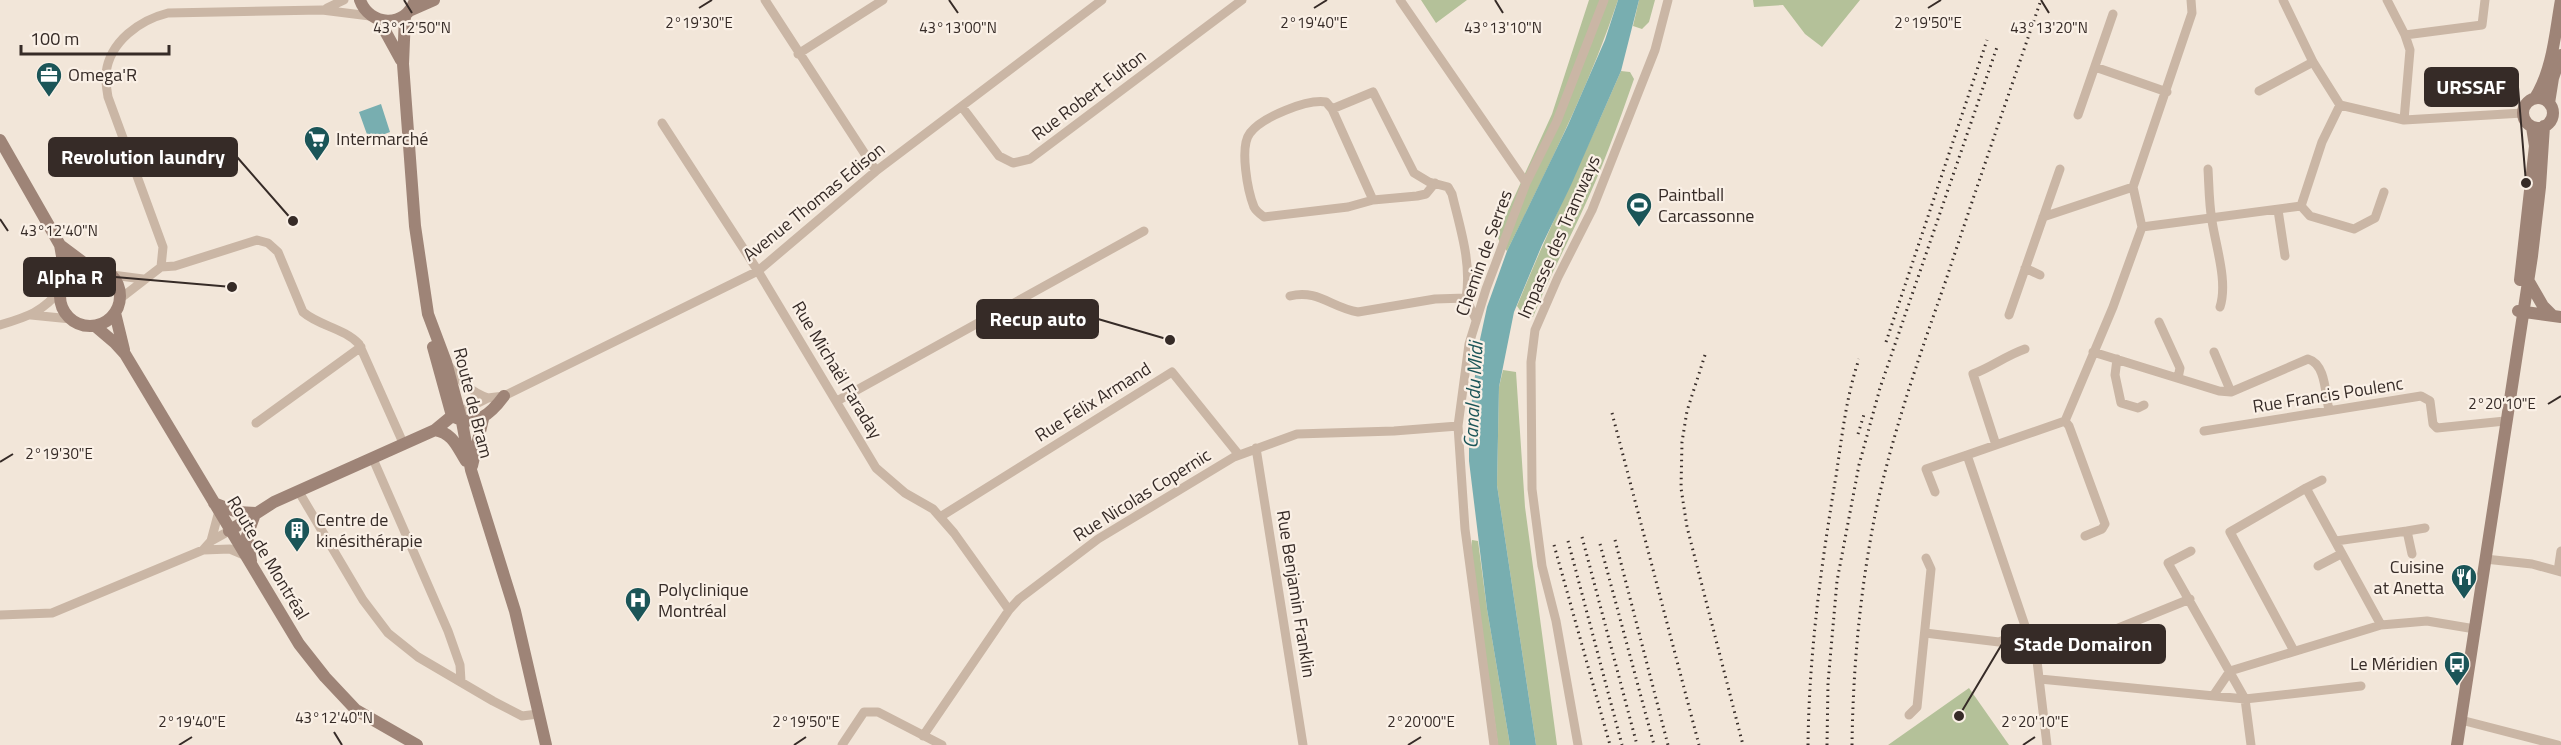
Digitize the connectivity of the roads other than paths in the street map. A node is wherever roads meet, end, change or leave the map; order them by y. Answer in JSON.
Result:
{"nodes":[{"id":1,"x":344,"y":0,"type":"edge"},
{"id":2,"x":360,"y":0,"type":"edge"},
{"id":3,"x":434,"y":0,"type":"edge"},
{"id":4,"x":765,"y":0,"type":"edge"},
{"id":5,"x":882,"y":0,"type":"edge"},
{"id":6,"x":1102,"y":0,"type":"edge"},
{"id":7,"x":1242,"y":0,"type":"edge"},
{"id":8,"x":1400,"y":0,"type":"edge"},
{"id":9,"x":1604,"y":0,"type":"edge"},
{"id":10,"x":1668,"y":0,"type":"edge"},
{"id":11,"x":2192,"y":0,"type":"edge"},
{"id":12,"x":2283,"y":0,"type":"edge"},
{"id":13,"x":2387,"y":0,"type":"edge"},
{"id":14,"x":2485,"y":0,"type":"edge"},
{"id":15,"x":2561,"y":0,"type":"edge"},
{"id":16,"x":409,"y":9,"type":"edge"},
{"id":17,"x":322,"y":10,"type":"junction"},
{"id":18,"x":2113,"y":14,"type":"dead end"},
{"id":19,"x":374,"y":18,"type":"junction"},
{"id":20,"x":2405,"y":35,"type":"junction"},
{"id":21,"x":798,"y":54,"type":"junction"},
{"id":22,"x":2561,"y":55,"type":"edge"},
{"id":23,"x":2313,"y":62,"type":"junction"},
{"id":24,"x":403,"y":64,"type":"junction"},
{"id":25,"x":2095,"y":67,"type":"junction"},
{"id":26,"x":2259,"y":91,"type":"dead end"},
{"id":27,"x":2167,"y":92,"type":"junction"},
{"id":28,"x":2535,"y":98,"type":"junction"},
{"id":29,"x":2549,"y":103,"type":"junction"},
{"id":30,"x":2340,"y":105,"type":"junction"},
{"id":31,"x":962,"y":107,"type":"junction"},
{"id":32,"x":1332,"y":109,"type":"junction"},
{"id":33,"x":2523,"y":113,"type":"junction"},
{"id":34,"x":2078,"y":115,"type":"dead end"},
{"id":35,"x":2404,"y":120,"type":"junction"},
{"id":36,"x":662,"y":123,"type":"dead end"},
{"id":37,"x":2538,"y":127,"type":"junction"},
{"id":38,"x":0,"y":140,"type":"edge"},
{"id":39,"x":2060,"y":169,"type":"dead end"},
{"id":40,"x":2208,"y":169,"type":"dead end"},
{"id":41,"x":876,"y":171,"type":"junction"},
{"id":42,"x":1436,"y":183,"type":"junction"},
{"id":43,"x":1526,"y":183,"type":"junction"},
{"id":44,"x":2133,"y":187,"type":"junction"},
{"id":45,"x":2384,"y":192,"type":"dead end"},
{"id":46,"x":1373,"y":200,"type":"junction"},
{"id":47,"x":2301,"y":206,"type":"junction"},
{"id":48,"x":2278,"y":210,"type":"junction"},
{"id":49,"x":2043,"y":218,"type":"junction"},
{"id":50,"x":2211,"y":218,"type":"junction"},
{"id":51,"x":2142,"y":227,"type":"junction"},
{"id":52,"x":1144,"y":231,"type":"dead end"},
{"id":53,"x":60,"y":245,"type":"junction"},
{"id":54,"x":2285,"y":256,"type":"dead end"},
{"id":55,"x":88,"y":266,"type":"junction"},
{"id":56,"x":161,"y":267,"type":"junction"},
{"id":57,"x":2025,"y":268,"type":"junction"},
{"id":58,"x":758,"y":271,"type":"junction"},
{"id":59,"x":112,"y":275,"type":"junction"},
{"id":60,"x":2040,"y":275,"type":"dead end"},
{"id":61,"x":143,"y":279,"type":"junction"},
{"id":62,"x":2528,"y":280,"type":"junction"},
{"id":63,"x":64,"y":284,"type":"junction"},
{"id":64,"x":1290,"y":296,"type":"dead end"},
{"id":65,"x":121,"y":298,"type":"junction"},
{"id":66,"x":1466,"y":298,"type":"junction"},
{"id":67,"x":2220,"y":307,"type":"dead end"},
{"id":68,"x":2520,"y":311,"type":"junction"},
{"id":69,"x":115,"y":313,"type":"junction"},
{"id":70,"x":428,"y":314,"type":"junction"},
{"id":71,"x":31,"y":315,"type":"junction"},
{"id":72,"x":2009,"y":315,"type":"dead end"},
{"id":73,"x":2557,"y":316,"type":"edge"},
{"id":74,"x":71,"y":319,"type":"junction"},
{"id":75,"x":1476,"y":320,"type":"junction"},
{"id":76,"x":2159,"y":322,"type":"dead end"},
{"id":77,"x":0,"y":325,"type":"edge"},
{"id":78,"x":95,"y":326,"type":"junction"},
{"id":79,"x":361,"y":347,"type":"junction"},
{"id":80,"x":2025,"y":349,"type":"dead end"},
{"id":81,"x":2093,"y":352,"type":"junction"},
{"id":82,"x":2214,"y":352,"type":"dead end"},
{"id":83,"x":125,"y":354,"type":"junction"},
{"id":84,"x":2117,"y":358,"type":"junction"},
{"id":85,"x":446,"y":362,"type":"junction"},
{"id":86,"x":2178,"y":378,"type":"junction"},
{"id":87,"x":2231,"y":392,"type":"junction"},
{"id":88,"x":504,"y":396,"type":"junction"},
{"id":89,"x":488,"y":398,"type":"junction"},
{"id":90,"x":837,"y":401,"type":"junction"},
{"id":91,"x":2144,"y":405,"type":"dead end"},
{"id":92,"x":2329,"y":410,"type":"junction"},
{"id":93,"x":458,"y":417,"type":"junction"},
{"id":94,"x":483,"y":419,"type":"junction"},
{"id":95,"x":2065,"y":421,"type":"junction"},
{"id":96,"x":2505,"y":421,"type":"junction"},
{"id":97,"x":256,"y":423,"type":"dead end"},
{"id":98,"x":1458,"y":426,"type":"junction"},
{"id":99,"x":435,"y":430,"type":"junction"},
{"id":100,"x":2204,"y":431,"type":"dead end"},
{"id":101,"x":404,"y":445,"type":"junction"},
{"id":102,"x":1996,"y":445,"type":"junction"},
{"id":103,"x":1256,"y":448,"type":"junction"},
{"id":104,"x":1239,"y":455,"type":"junction"},
{"id":105,"x":1967,"y":455,"type":"junction"},
{"id":106,"x":373,"y":459,"type":"junction"},
{"id":107,"x":471,"y":470,"type":"junction"},
{"id":108,"x":2322,"y":480,"type":"dead end"},
{"id":109,"x":2306,"y":488,"type":"junction"},
{"id":110,"x":299,"y":492,"type":"junction"},
{"id":111,"x":1935,"y":492,"type":"dead end"},
{"id":112,"x":216,"y":507,"type":"junction"},
{"id":113,"x":256,"y":513,"type":"junction"},
{"id":114,"x":940,"y":517,"type":"junction"},
{"id":115,"x":2425,"y":528,"type":"dead end"},
{"id":116,"x":229,"y":531,"type":"junction"},
{"id":117,"x":2407,"y":531,"type":"junction"},
{"id":118,"x":2085,"y":536,"type":"dead end"},
{"id":119,"x":211,"y":541,"type":"junction"},
{"id":120,"x":2336,"y":541,"type":"junction"},
{"id":121,"x":203,"y":550,"type":"junction"},
{"id":122,"x":2191,"y":551,"type":"dead end"},
{"id":123,"x":2561,"y":551,"type":"edge"},
{"id":124,"x":2341,"y":554,"type":"junction"},
{"id":125,"x":2412,"y":554,"type":"dead end"},
{"id":126,"x":244,"y":555,"type":"junction"},
{"id":127,"x":1926,"y":558,"type":"dead end"},
{"id":128,"x":2486,"y":559,"type":"junction"},
{"id":129,"x":2318,"y":566,"type":"dead end"},
{"id":130,"x":253,"y":568,"type":"junction"},
{"id":131,"x":2559,"y":571,"type":"edge"},
{"id":132,"x":2190,"y":599,"type":"junction"},
{"id":133,"x":1009,"y":610,"type":"junction"},
{"id":134,"x":0,"y":615,"type":"edge"},
{"id":135,"x":2381,"y":625,"type":"junction"},
{"id":136,"x":2026,"y":626,"type":"junction"},
{"id":137,"x":2475,"y":629,"type":"junction"},
{"id":138,"x":1925,"y":633,"type":"junction"},
{"id":139,"x":2294,"y":651,"type":"junction"},
{"id":140,"x":2037,"y":661,"type":"junction"},
{"id":141,"x":2230,"y":671,"type":"junction"},
{"id":142,"x":2040,"y":679,"type":"junction"},
{"id":143,"x":461,"y":681,"type":"junction"},
{"id":144,"x":2361,"y":686,"type":"dead end"},
{"id":145,"x":2213,"y":696,"type":"junction"},
{"id":146,"x":2245,"y":699,"type":"junction"},
{"id":147,"x":538,"y":714,"type":"junction"},
{"id":148,"x":1909,"y":715,"type":"dead end"},
{"id":149,"x":2461,"y":720,"type":"junction"},
{"id":150,"x":923,"y":735,"type":"junction"},
{"id":151,"x":417,"y":745,"type":"edge"},
{"id":152,"x":546,"y":745,"type":"edge"},
{"id":153,"x":842,"y":745,"type":"edge"},
{"id":154,"x":942,"y":745,"type":"edge"},
{"id":155,"x":1303,"y":745,"type":"edge"},
{"id":156,"x":1494,"y":745,"type":"edge"},
{"id":157,"x":1578,"y":745,"type":"edge"},
{"id":158,"x":2048,"y":745,"type":"edge"},
{"id":159,"x":2251,"y":745,"type":"edge"},
{"id":160,"x":2457,"y":745,"type":"edge"},
{"id":161,"x":2558,"y":745,"type":"edge"}],
"edges":[{"from":1,"to":17,"type":"street"},
{"from":2,"to":19,"type":"main road","name":"Route de Bram"},
{"from":3,"to":16,"type":"main road"},
{"from":4,"to":21,"type":"street"},
{"from":5,"to":21,"type":"street"},
{"from":6,"to":31,"type":"street","name":"Avenue Thomas Edison"},
{"from":7,"to":31,"type":"street","name":"Rue Robert Fulton"},
{"from":8,"to":43,"type":"street"},
{"from":9,"to":43,"type":"street","name":"Chemin de Serres"},
{"from":10,"to":157,"type":"street","name":"Impasse des Tramways"},
{"from":11,"to":27,"type":"street"},
{"from":12,"to":23,"type":"street"},
{"from":13,"to":20,"type":"street"},
{"from":14,"to":20,"type":"street"},
{"from":15,"to":28,"type":"main road"},
{"from":16,"to":19,"type":"main road"},
{"from":16,"to":24,"type":"main road","name":"Route de Bram"},
{"from":17,"to":19,"type":"street"},
{"from":17,"to":56,"type":"street"},
{"from":18,"to":25,"type":"street"},
{"from":19,"to":24,"type":"main road","name":"Route de Bram"},
{"from":20,"to":35,"type":"street"},
{"from":21,"to":41,"type":"street"},
{"from":22,"to":29,"type":"main road"},
{"from":23,"to":26,"type":"street"},
{"from":23,"to":30,"type":"street"},
{"from":24,"to":70,"type":"main road","name":"Route de Bram"},
{"from":25,"to":27,"type":"street"},
{"from":25,"to":34,"type":"street"},
{"from":27,"to":44,"type":"street"},
{"from":28,"to":29,"type":"main road"},
{"from":28,"to":33,"type":"main road"},
{"from":29,"to":37,"type":"main road"},
{"from":30,"to":35,"type":"street"},
{"from":30,"to":47,"type":"street"},
{"from":31,"to":41,"type":"street","name":"Avenue Thomas Edison"},
{"from":32,"to":42,"type":"street"},
{"from":32,"to":46,"type":"street"},
{"from":32,"to":46,"type":"street"},
{"from":33,"to":35,"type":"street"},
{"from":33,"to":37,"type":"main road"},
{"from":36,"to":58,"type":"street","name":"Rue Michaël Faraday"},
{"from":37,"to":62,"type":"main road"},
{"from":37,"to":68,"type":"main road"},
{"from":38,"to":53,"type":"main road"},
{"from":39,"to":49,"type":"street"},
{"from":40,"to":50,"type":"street"},
{"from":41,"to":58,"type":"street","name":"Avenue Thomas Edison"},
{"from":42,"to":46,"type":"street"},
{"from":42,"to":66,"type":"street"},
{"from":43,"to":75,"type":"street","name":"Chemin de Serres"},
{"from":44,"to":49,"type":"street"},
{"from":44,"to":51,"type":"street"},
{"from":45,"to":47,"type":"street"},
{"from":47,"to":48,"type":"street"},
{"from":48,"to":50,"type":"street"},
{"from":48,"to":54,"type":"street"},
{"from":49,"to":57,"type":"street"},
{"from":50,"to":51,"type":"street"},
{"from":50,"to":67,"type":"street"},
{"from":51,"to":81,"type":"street"},
{"from":52,"to":90,"type":"street"},
{"from":53,"to":55,"type":"main road"},
{"from":53,"to":63,"type":"main road"},
{"from":55,"to":59,"type":"main road"},
{"from":55,"to":63,"type":"main road"},
{"from":56,"to":61,"type":"street"},
{"from":56,"to":79,"type":"street"},
{"from":57,"to":60,"type":"street"},
{"from":57,"to":72,"type":"street"},
{"from":58,"to":88,"type":"street","name":"Avenue Thomas Edison"},
{"from":58,"to":90,"type":"street","name":"Rue Michaël Faraday"},
{"from":59,"to":61,"type":"street"},
{"from":59,"to":65,"type":"main road"},
{"from":61,"to":65,"type":"street"},
{"from":62,"to":68,"type":"main road"},
{"from":62,"to":73,"type":"main road"},
{"from":63,"to":71,"type":"street"},
{"from":63,"to":74,"type":"main road"},
{"from":64,"to":66,"type":"street"},
{"from":65,"to":69,"type":"main road"},
{"from":66,"to":75,"type":"street"},
{"from":68,"to":73,"type":"main road"},
{"from":68,"to":96,"type":"main road"},
{"from":69,"to":78,"type":"main road"},
{"from":69,"to":83,"type":"main road","name":"Route de Montréal"},
{"from":70,"to":85,"type":"main road","name":"Route de Bram"},
{"from":70,"to":93,"type":"main road"},
{"from":71,"to":74,"type":"street"},
{"from":71,"to":77,"type":"street"},
{"from":74,"to":78,"type":"main road"},
{"from":75,"to":98,"type":"street","name":"Chemin de Serres"},
{"from":76,"to":86,"type":"street"},
{"from":78,"to":83,"type":"main road","name":"Route de Montréal"},
{"from":79,"to":97,"type":"street"},
{"from":79,"to":101,"type":"street"},
{"from":80,"to":102,"type":"street"},
{"from":81,"to":84,"type":"street"},
{"from":81,"to":95,"type":"street"},
{"from":82,"to":87,"type":"street"},
{"from":83,"to":112,"type":"main road","name":"Route de Montréal"},
{"from":84,"to":86,"type":"street"},
{"from":84,"to":91,"type":"street"},
{"from":85,"to":89,"type":"street"},
{"from":85,"to":93,"type":"main road","name":"Route de Bram"},
{"from":86,"to":87,"type":"street"},
{"from":87,"to":92,"type":"street"},
{"from":88,"to":89,"type":"street","name":"Avenue Thomas Edison"},
{"from":88,"to":94,"type":"main road"},
{"from":89,"to":93,"type":"street","name":"Avenue Thomas Edison"},
{"from":90,"to":114,"type":"street","name":"Rue Michaël Faraday"},
{"from":92,"to":96,"type":"street","name":"Rue Francis Poulenc"},
{"from":92,"to":100,"type":"street","name":"Rue Francis Poulenc"},
{"from":93,"to":94,"type":"main road"},
{"from":93,"to":99,"type":"main road"},
{"from":93,"to":107,"type":"main road","name":"Route de Bram"},
{"from":94,"to":107,"type":"main road"},
{"from":95,"to":102,"type":"street"},
{"from":95,"to":118,"type":"street"},
{"from":96,"to":128,"type":"main road"},
{"from":98,"to":103,"type":"street","name":"Rue Nicolas Copernic"},
{"from":98,"to":156,"type":"street","name":"Chemin de Serres"},
{"from":99,"to":101,"type":"main road"},
{"from":99,"to":107,"type":"main road"},
{"from":101,"to":106,"type":"main road"},
{"from":102,"to":105,"type":"street"},
{"from":103,"to":104,"type":"street","name":"Rue Nicolas Copernic"},
{"from":103,"to":155,"type":"street","name":"Rue Benjamin Franklin"},
{"from":104,"to":114,"type":"street","name":"Rue Félix Armand"},
{"from":104,"to":133,"type":"street","name":"Rue Nicolas Copernic"},
{"from":105,"to":111,"type":"street"},
{"from":105,"to":136,"type":"street"},
{"from":106,"to":110,"type":"main road"},
{"from":106,"to":143,"type":"street"},
{"from":107,"to":147,"type":"main road","name":"Route de Bram"},
{"from":108,"to":109,"type":"street"},
{"from":109,"to":120,"type":"street"},
{"from":109,"to":139,"type":"street"},
{"from":110,"to":113,"type":"main road"},
{"from":110,"to":143,"type":"street"},
{"from":112,"to":113,"type":"main road"},
{"from":112,"to":116,"type":"main road","name":"Route de Montréal"},
{"from":112,"to":119,"type":"street"},
{"from":113,"to":116,"type":"main road"},
{"from":113,"to":130,"type":"main road"},
{"from":114,"to":133,"type":"street","name":"Rue Michaël Faraday"},
{"from":115,"to":117,"type":"street"},
{"from":116,"to":119,"type":"street"},
{"from":116,"to":126,"type":"main road","name":"Route de Montréal"},
{"from":117,"to":120,"type":"street"},
{"from":117,"to":125,"type":"street"},
{"from":119,"to":121,"type":"street"},
{"from":120,"to":124,"type":"street"},
{"from":121,"to":126,"type":"street"},
{"from":121,"to":134,"type":"street"},
{"from":122,"to":132,"type":"street"},
{"from":123,"to":131,"type":"street"},
{"from":124,"to":129,"type":"street"},
{"from":124,"to":135,"type":"street"},
{"from":126,"to":130,"type":"main road","name":"Route de Montréal"},
{"from":127,"to":138,"type":"street"},
{"from":128,"to":131,"type":"street"},
{"from":128,"to":137,"type":"main road"},
{"from":130,"to":151,"type":"main road","name":"Route de Montréal"},
{"from":132,"to":140,"type":"street"},
{"from":132,"to":141,"type":"street"},
{"from":133,"to":150,"type":"street","name":"Rue Nicolas Copernic"},
{"from":135,"to":137,"type":"street"},
{"from":135,"to":139,"type":"street"},
{"from":136,"to":138,"type":"street"},
{"from":136,"to":140,"type":"street"},
{"from":137,"to":149,"type":"main road"},
{"from":138,"to":148,"type":"street"},
{"from":139,"to":141,"type":"street"},
{"from":140,"to":142,"type":"street"},
{"from":141,"to":145,"type":"street"},
{"from":141,"to":146,"type":"street"},
{"from":142,"to":145,"type":"street"},
{"from":142,"to":158,"type":"street"},
{"from":143,"to":147,"type":"street"},
{"from":144,"to":146,"type":"street"},
{"from":145,"to":146,"type":"street"},
{"from":146,"to":159,"type":"street"},
{"from":147,"to":152,"type":"main road","name":"Route de Bram"},
{"from":149,"to":160,"type":"main road"},
{"from":149,"to":161,"type":"street"},
{"from":150,"to":153,"type":"street"},
{"from":150,"to":154,"type":"street"}]}
